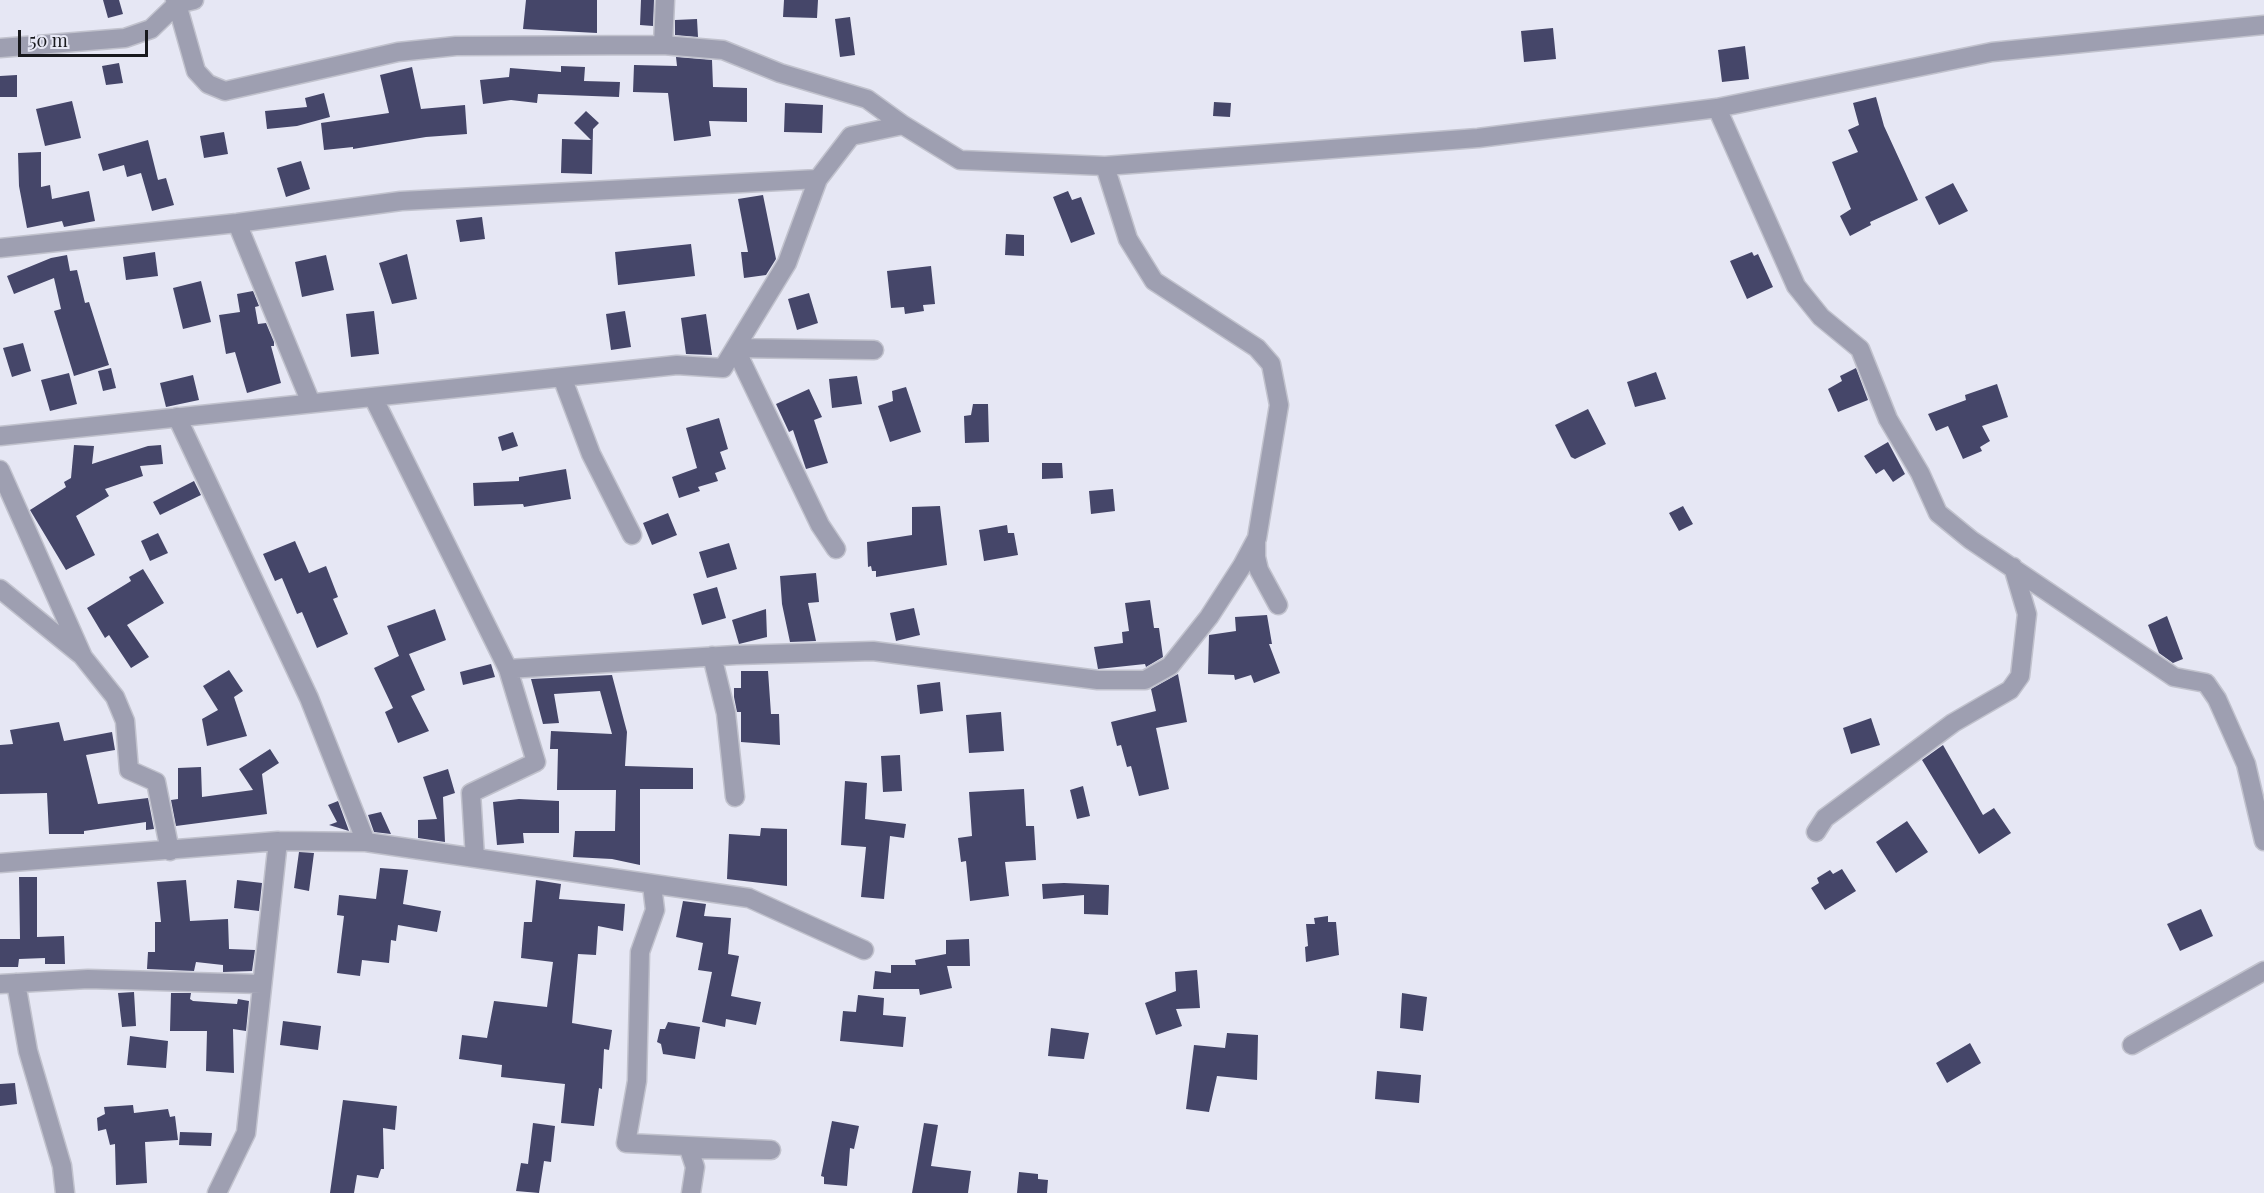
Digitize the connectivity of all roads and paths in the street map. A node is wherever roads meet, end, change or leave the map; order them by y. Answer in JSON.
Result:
{"nodes":[{"id":1,"x":665,"y":0,"type":"edge"},
{"id":2,"x":182,"y":1,"type":"edge"},
{"id":3,"x":2264,"y":25,"type":"edge"},
{"id":4,"x":663,"y":45,"type":"junction"},
{"id":5,"x":0,"y":48,"type":"edge"},
{"id":6,"x":1717,"y":108,"type":"junction"},
{"id":7,"x":903,"y":125,"type":"junction"},
{"id":8,"x":1105,"y":166,"type":"junction"},
{"id":9,"x":818,"y":179,"type":"junction"},
{"id":10,"x":237,"y":223,"type":"junction"},
{"id":11,"x":0,"y":248,"type":"edge"},
{"id":12,"x":735,"y":348,"type":"junction"},
{"id":13,"x":874,"y":350,"type":"dead end"},
{"id":14,"x":562,"y":377,"type":"junction"},
{"id":15,"x":373,"y":397,"type":"junction"},
{"id":16,"x":311,"y":404,"type":"junction"},
{"id":17,"x":177,"y":417,"type":"junction"},
{"id":18,"x":0,"y":436,"type":"edge"},
{"id":19,"x":0,"y":470,"type":"edge"},
{"id":20,"x":632,"y":535,"type":"dead end"},
{"id":21,"x":1257,"y":538,"type":"junction"},
{"id":22,"x":836,"y":549,"type":"dead end"},
{"id":23,"x":2013,"y":567,"type":"junction"},
{"id":24,"x":0,"y":589,"type":"edge"},
{"id":25,"x":1278,"y":605,"type":"dead end"},
{"id":26,"x":712,"y":656,"type":"junction"},
{"id":27,"x":84,"y":657,"type":"junction"},
{"id":28,"x":508,"y":669,"type":"junction"},
{"id":29,"x":735,"y":797,"type":"dead end"},
{"id":30,"x":1816,"y":832,"type":"dead end"},
{"id":31,"x":278,"y":841,"type":"junction"},
{"id":32,"x":2264,"y":841,"type":"edge"},
{"id":33,"x":366,"y":842,"type":"junction"},
{"id":34,"x":170,"y":850,"type":"junction"},
{"id":35,"x":475,"y":858,"type":"junction"},
{"id":36,"x":0,"y":863,"type":"edge"},
{"id":37,"x":652,"y":885,"type":"junction"},
{"id":38,"x":864,"y":950,"type":"dead end"},
{"id":39,"x":2264,"y":971,"type":"edge"},
{"id":40,"x":8,"y":983,"type":"edge"},
{"id":41,"x":261,"y":984,"type":"junction"},
{"id":42,"x":2132,"y":1045,"type":"dead end"},
{"id":43,"x":65,"y":1193,"type":"edge"},
{"id":44,"x":217,"y":1193,"type":"edge"},
{"id":45,"x":691,"y":1193,"type":"edge"}],
"edges":[{"from":1,"to":4,"type":"street"},
{"from":2,"to":4,"type":"street"},
{"from":2,"to":5,"type":"street"},
{"from":3,"to":6,"type":"street"},
{"from":4,"to":7,"type":"street"},
{"from":6,"to":8,"type":"street"},
{"from":6,"to":23,"type":"street"},
{"from":7,"to":8,"type":"street"},
{"from":7,"to":9,"type":"street"},
{"from":8,"to":21,"type":"street"},
{"from":9,"to":10,"type":"street"},
{"from":9,"to":12,"type":"street"},
{"from":10,"to":11,"type":"street"},
{"from":10,"to":16,"type":"street"},
{"from":12,"to":13,"type":"street"},
{"from":12,"to":14,"type":"street"},
{"from":12,"to":22,"type":"street"},
{"from":14,"to":15,"type":"street"},
{"from":14,"to":20,"type":"street"},
{"from":15,"to":16,"type":"street"},
{"from":15,"to":28,"type":"street"},
{"from":16,"to":17,"type":"street"},
{"from":17,"to":18,"type":"street"},
{"from":17,"to":33,"type":"street"},
{"from":19,"to":27,"type":"street"},
{"from":21,"to":25,"type":"street"},
{"from":21,"to":26,"type":"street"},
{"from":23,"to":30,"type":"street"},
{"from":23,"to":32,"type":"street"},
{"from":24,"to":27,"type":"street"},
{"from":26,"to":28,"type":"street"},
{"from":26,"to":29,"type":"street"},
{"from":27,"to":34,"type":"street"},
{"from":28,"to":35,"type":"street"},
{"from":31,"to":33,"type":"street"},
{"from":31,"to":34,"type":"street"},
{"from":31,"to":41,"type":"street"},
{"from":33,"to":35,"type":"street"},
{"from":34,"to":36,"type":"street"},
{"from":35,"to":37,"type":"street"},
{"from":37,"to":38,"type":"street"},
{"from":37,"to":45,"type":"street"},
{"from":39,"to":42,"type":"street"},
{"from":40,"to":41,"type":"street"},
{"from":40,"to":43,"type":"street"},
{"from":41,"to":44,"type":"street"}]}
